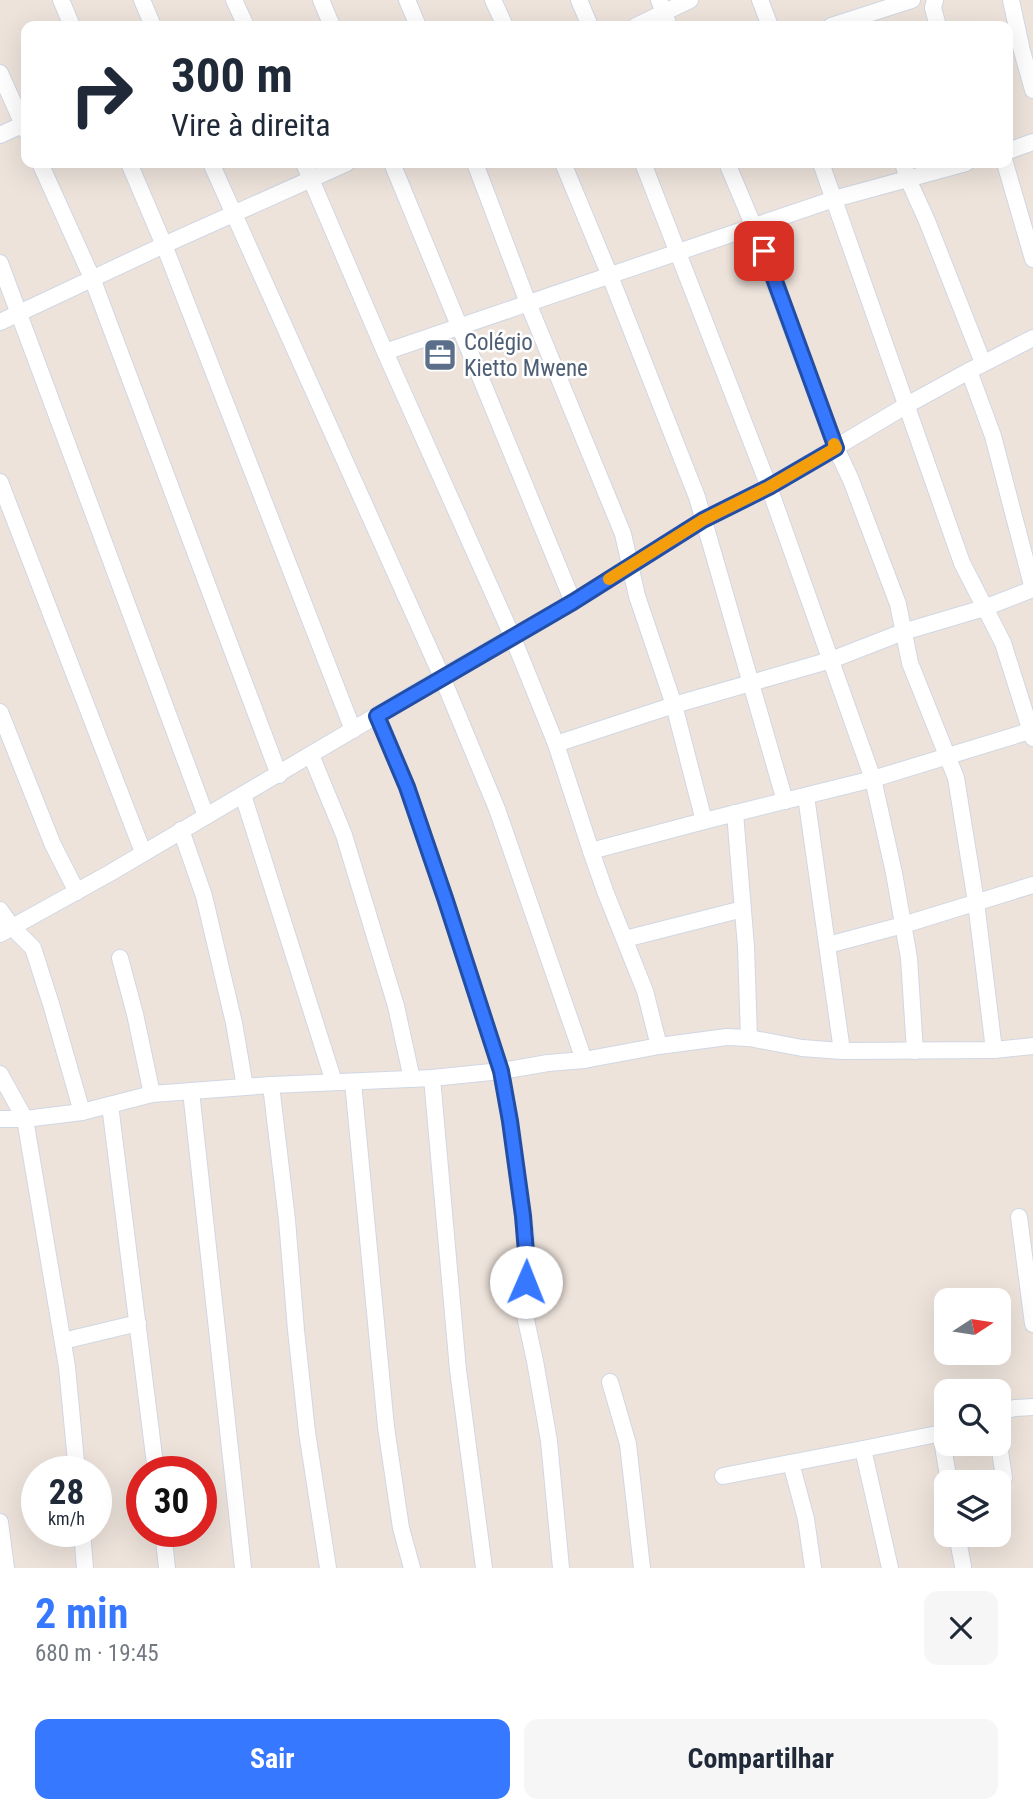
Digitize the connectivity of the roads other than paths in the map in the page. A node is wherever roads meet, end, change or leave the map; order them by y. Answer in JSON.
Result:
{"nodes":[{"id":1,"x":61,"y":0,"type":"edge"},
{"id":2,"x":142,"y":0,"type":"edge"},
{"id":3,"x":234,"y":0,"type":"edge"},
{"id":4,"x":321,"y":0,"type":"edge"},
{"id":5,"x":407,"y":0,"type":"edge"},
{"id":6,"x":493,"y":0,"type":"edge"},
{"id":7,"x":579,"y":0,"type":"edge"},
{"id":8,"x":690,"y":0,"type":"edge"},
{"id":9,"x":760,"y":0,"type":"edge"},
{"id":10,"x":912,"y":0,"type":"edge"},
{"id":11,"x":935,"y":0,"type":"edge"},
{"id":12,"x":1011,"y":0,"type":"edge"},
{"id":13,"x":664,"y":13,"type":"edge"},
{"id":14,"x":869,"y":14,"type":"edge"},
{"id":15,"x":70,"y":21,"type":"edge"},
{"id":16,"x":151,"y":21,"type":"edge"},
{"id":17,"x":244,"y":21,"type":"edge"},
{"id":18,"x":330,"y":21,"type":"edge"},
{"id":19,"x":416,"y":21,"type":"edge"},
{"id":20,"x":503,"y":21,"type":"edge"},
{"id":21,"x":588,"y":21,"type":"edge"},
{"id":22,"x":647,"y":21,"type":"edge"},
{"id":23,"x":768,"y":21,"type":"edge"},
{"id":24,"x":847,"y":21,"type":"edge"},
{"id":25,"x":937,"y":21,"type":"edge"},
{"id":26,"x":0,"y":73,"type":"edge"},
{"id":27,"x":1033,"y":90,"type":"edge"},
{"id":28,"x":21,"y":118,"type":"edge"},
{"id":29,"x":21,"y":127,"type":"edge"},
{"id":30,"x":0,"y":135,"type":"edge"},
{"id":31,"x":1033,"y":142,"type":"edge"},
{"id":32,"x":1013,"y":149,"type":"edge"},
{"id":33,"x":42,"y":168,"type":"edge"},
{"id":34,"x":131,"y":168,"type":"edge"},
{"id":35,"x":213,"y":168,"type":"edge"},
{"id":36,"x":306,"y":168,"type":"edge"},
{"id":37,"x":336,"y":168,"type":"edge"},
{"id":38,"x":394,"y":168,"type":"edge"},
{"id":39,"x":477,"y":168,"type":"edge"},
{"id":40,"x":565,"y":168,"type":"edge"},
{"id":41,"x":645,"y":168,"type":"edge"},
{"id":42,"x":729,"y":168,"type":"edge"},
{"id":43,"x":823,"y":168,"type":"edge"},
{"id":44,"x":928,"y":168,"type":"edge"},
{"id":45,"x":1006,"y":168,"type":"edge"},
{"id":46,"x":906,"y":171,"type":"edge"},
{"id":47,"x":311,"y":180,"type":"junction"},
{"id":48,"x":835,"y":199,"type":"junction"},
{"id":49,"x":233,"y":214,"type":"junction"},
{"id":50,"x":754,"y":227,"type":"junction"},
{"id":51,"x":164,"y":245,"type":"junction"},
{"id":52,"x":677,"y":252,"type":"junction"},
{"id":53,"x":1033,"y":259,"type":"edge"},
{"id":54,"x":0,"y":263,"type":"edge"},
{"id":55,"x":610,"y":276,"type":"junction"},
{"id":56,"x":92,"y":278,"type":"junction"},
{"id":57,"x":528,"y":303,"type":"junction"},
{"id":58,"x":20,"y":313,"type":"junction"},
{"id":59,"x":0,"y":322,"type":"edge"},
{"id":60,"x":459,"y":326,"type":"junction"},
{"id":61,"x":1033,"y":338,"type":"edge"},
{"id":62,"x":385,"y":352,"type":"junction"},
{"id":63,"x":976,"y":367,"type":"junction"},
{"id":64,"x":907,"y":405,"type":"junction"},
{"id":65,"x":836,"y":448,"type":"junction"},
{"id":66,"x":0,"y":482,"type":"edge"},
{"id":67,"x":769,"y":487,"type":"junction"},
{"id":68,"x":703,"y":520,"type":"junction"},
{"id":69,"x":631,"y":565,"type":"junction"},
{"id":70,"x":1033,"y":589,"type":"edge"},
{"id":71,"x":573,"y":602,"type":"junction"},
{"id":72,"x":984,"y":608,"type":"junction"},
{"id":73,"x":903,"y":632,"type":"junction"},
{"id":74,"x":513,"y":638,"type":"junction"},
{"id":75,"x":831,"y":660,"type":"junction"},
{"id":76,"x":442,"y":677,"type":"junction"},
{"id":77,"x":750,"y":683,"type":"junction"},
{"id":78,"x":674,"y":705,"type":"junction"},
{"id":79,"x":0,"y":712,"type":"edge"},
{"id":80,"x":377,"y":716,"type":"junction"},
{"id":81,"x":353,"y":730,"type":"junction"},
{"id":82,"x":1032,"y":733,"type":"edge"},
{"id":83,"x":556,"y":744,"type":"junction"},
{"id":84,"x":311,"y":755,"type":"junction"},
{"id":85,"x":947,"y":756,"type":"junction"},
{"id":86,"x":279,"y":775,"type":"junction"},
{"id":87,"x":873,"y":779,"type":"junction"},
{"id":88,"x":243,"y":795,"type":"junction"},
{"id":89,"x":806,"y":796,"type":"junction"},
{"id":90,"x":785,"y":802,"type":"junction"},
{"id":91,"x":735,"y":813,"type":"junction"},
{"id":92,"x":206,"y":816,"type":"junction"},
{"id":93,"x":704,"y":821,"type":"junction"},
{"id":94,"x":181,"y":830,"type":"junction"},
{"id":95,"x":143,"y":852,"type":"junction"},
{"id":96,"x":591,"y":852,"type":"junction"},
{"id":97,"x":1033,"y":885,"type":"edge"},
{"id":98,"x":77,"y":892,"type":"junction"},
{"id":99,"x":976,"y":902,"type":"junction"},
{"id":100,"x":743,"y":909,"type":"junction"},
{"id":101,"x":0,"y":910,"type":"edge"},
{"id":102,"x":903,"y":925,"type":"junction"},
{"id":103,"x":6,"y":931,"type":"edge"},
{"id":104,"x":625,"y":939,"type":"junction"},
{"id":105,"x":828,"y":945,"type":"junction"},
{"id":106,"x":120,"y":958,"type":"dead end"},
{"id":107,"x":749,"y":1038,"type":"junction"},
{"id":108,"x":659,"y":1045,"type":"junction"},
{"id":109,"x":1033,"y":1046,"type":"edge"},
{"id":110,"x":995,"y":1050,"type":"junction"},
{"id":111,"x":842,"y":1051,"type":"junction"},
{"id":112,"x":915,"y":1051,"type":"junction"},
{"id":113,"x":584,"y":1060,"type":"junction"},
{"id":114,"x":501,"y":1071,"type":"junction"},
{"id":115,"x":0,"y":1074,"type":"edge"},
{"id":116,"x":432,"y":1078,"type":"junction"},
{"id":117,"x":412,"y":1079,"type":"junction"},
{"id":118,"x":334,"y":1082,"type":"junction"},
{"id":119,"x":353,"y":1082,"type":"junction"},
{"id":120,"x":271,"y":1084,"type":"junction"},
{"id":121,"x":245,"y":1087,"type":"junction"},
{"id":122,"x":191,"y":1091,"type":"junction"},
{"id":123,"x":152,"y":1094,"type":"junction"},
{"id":124,"x":110,"y":1105,"type":"junction"},
{"id":125,"x":82,"y":1112,"type":"junction"},
{"id":126,"x":0,"y":1119,"type":"edge"},
{"id":127,"x":24,"y":1119,"type":"junction"},
{"id":128,"x":1019,"y":1217,"type":"dead end"},
{"id":129,"x":1028,"y":1238,"type":"edge"},
{"id":130,"x":138,"y":1323,"type":"junction"},
{"id":131,"x":1033,"y":1324,"type":"edge"},
{"id":132,"x":63,"y":1341,"type":"junction"},
{"id":133,"x":610,"y":1382,"type":"dead end"},
{"id":134,"x":1033,"y":1407,"type":"edge"},
{"id":135,"x":1011,"y":1409,"type":"edge"},
{"id":136,"x":934,"y":1435,"type":"edge"},
{"id":137,"x":863,"y":1449,"type":"junction"},
{"id":138,"x":75,"y":1456,"type":"edge"},
{"id":139,"x":154,"y":1456,"type":"edge"},
{"id":140,"x":791,"y":1463,"type":"junction"},
{"id":141,"x":723,"y":1476,"type":"dead end"},
{"id":142,"x":0,"y":1522,"type":"edge"},
{"id":143,"x":83,"y":1547,"type":"edge"},
{"id":144,"x":165,"y":1547,"type":"edge"},
{"id":145,"x":959,"y":1547,"type":"edge"},
{"id":146,"x":963,"y":1566,"type":"dead end"},
{"id":147,"x":6,"y":1568,"type":"edge"},
{"id":148,"x":85,"y":1568,"type":"edge"},
{"id":149,"x":167,"y":1568,"type":"edge"},
{"id":150,"x":243,"y":1568,"type":"edge"},
{"id":151,"x":328,"y":1568,"type":"edge"},
{"id":152,"x":412,"y":1568,"type":"edge"},
{"id":153,"x":484,"y":1568,"type":"edge"},
{"id":154,"x":561,"y":1568,"type":"edge"},
{"id":155,"x":642,"y":1568,"type":"edge"},
{"id":156,"x":813,"y":1568,"type":"edge"},
{"id":157,"x":890,"y":1568,"type":"edge"}],
"edges":[{"from":1,"to":15,"type":"street"},
{"from":2,"to":16,"type":"street"},
{"from":3,"to":17,"type":"street"},
{"from":4,"to":18,"type":"street"},
{"from":5,"to":19,"type":"street"},
{"from":6,"to":20,"type":"street"},
{"from":7,"to":21,"type":"street"},
{"from":8,"to":13,"type":"street"},
{"from":9,"to":23,"type":"street"},
{"from":10,"to":14,"type":"street"},
{"from":11,"to":25,"type":"street"},
{"from":12,"to":27,"type":"street"},
{"from":13,"to":22,"type":"street"},
{"from":14,"to":24,"type":"street"},
{"from":26,"to":28,"type":"street"},
{"from":29,"to":30,"type":"street"},
{"from":31,"to":32,"type":"street"},
{"from":33,"to":56,"type":"street"},
{"from":34,"to":51,"type":"street"},
{"from":35,"to":49,"type":"street"},
{"from":36,"to":47,"type":"street"},
{"from":37,"to":47,"type":"street"},
{"from":38,"to":60,"type":"street"},
{"from":39,"to":57,"type":"street"},
{"from":40,"to":55,"type":"street"},
{"from":41,"to":52,"type":"street"},
{"from":42,"to":50,"type":"street"},
{"from":43,"to":48,"type":"street"},
{"from":44,"to":46,"type":"street"},
{"from":45,"to":53,"type":"street"},
{"from":46,"to":48,"type":"street"},
{"from":46,"to":63,"type":"street"},
{"from":47,"to":49,"type":"street"},
{"from":47,"to":62,"type":"street"},
{"from":48,"to":50,"type":"street"},
{"from":48,"to":64,"type":"street"},
{"from":49,"to":51,"type":"street"},
{"from":49,"to":76,"type":"street"},
{"from":50,"to":52,"type":"street"},
{"from":50,"to":65,"type":"street"},
{"from":51,"to":56,"type":"street"},
{"from":51,"to":81,"type":"street"},
{"from":52,"to":55,"type":"street"},
{"from":52,"to":67,"type":"street"},
{"from":54,"to":58,"type":"street"},
{"from":55,"to":57,"type":"street"},
{"from":55,"to":68,"type":"street"},
{"from":56,"to":58,"type":"street"},
{"from":56,"to":86,"type":"street"},
{"from":57,"to":60,"type":"street"},
{"from":57,"to":69,"type":"street"},
{"from":58,"to":59,"type":"street"},
{"from":58,"to":92,"type":"street"},
{"from":60,"to":62,"type":"street"},
{"from":60,"to":71,"type":"street"},
{"from":61,"to":63,"type":"street"},
{"from":62,"to":74,"type":"street"},
{"from":63,"to":64,"type":"street"},
{"from":63,"to":70,"type":"street"},
{"from":64,"to":65,"type":"street"},
{"from":64,"to":72,"type":"street"},
{"from":65,"to":67,"type":"street"},
{"from":65,"to":73,"type":"street"},
{"from":66,"to":95,"type":"street"},
{"from":67,"to":68,"type":"street"},
{"from":67,"to":75,"type":"street"},
{"from":68,"to":69,"type":"street"},
{"from":68,"to":77,"type":"street"},
{"from":69,"to":71,"type":"street"},
{"from":69,"to":78,"type":"street"},
{"from":70,"to":72,"type":"street"},
{"from":71,"to":74,"type":"street"},
{"from":72,"to":73,"type":"street"},
{"from":72,"to":82,"type":"street"},
{"from":73,"to":75,"type":"street"},
{"from":73,"to":85,"type":"street"},
{"from":74,"to":76,"type":"street"},
{"from":74,"to":83,"type":"street"},
{"from":75,"to":77,"type":"street"},
{"from":75,"to":87,"type":"street"},
{"from":76,"to":80,"type":"street"},
{"from":76,"to":113,"type":"street"},
{"from":77,"to":78,"type":"street"},
{"from":77,"to":90,"type":"street"},
{"from":78,"to":83,"type":"street"},
{"from":78,"to":93,"type":"street"},
{"from":79,"to":98,"type":"street"},
{"from":80,"to":81,"type":"street"},
{"from":80,"to":114,"type":"street"},
{"from":81,"to":84,"type":"street"},
{"from":82,"to":85,"type":"street"},
{"from":83,"to":96,"type":"street"},
{"from":84,"to":86,"type":"street"},
{"from":84,"to":117,"type":"street"},
{"from":85,"to":87,"type":"street"},
{"from":85,"to":99,"type":"street"},
{"from":86,"to":88,"type":"street"},
{"from":87,"to":89,"type":"street"},
{"from":87,"to":102,"type":"street"},
{"from":88,"to":92,"type":"street"},
{"from":88,"to":118,"type":"street"},
{"from":89,"to":90,"type":"street"},
{"from":89,"to":105,"type":"street"},
{"from":90,"to":91,"type":"street"},
{"from":91,"to":93,"type":"street"},
{"from":91,"to":100,"type":"street"},
{"from":92,"to":94,"type":"street"},
{"from":93,"to":96,"type":"street"},
{"from":94,"to":95,"type":"street"},
{"from":94,"to":121,"type":"street"},
{"from":95,"to":98,"type":"street"},
{"from":96,"to":104,"type":"street"},
{"from":97,"to":99,"type":"street"},
{"from":98,"to":103,"type":"street"},
{"from":99,"to":102,"type":"street"},
{"from":99,"to":110,"type":"street"},
{"from":100,"to":104,"type":"street"},
{"from":100,"to":107,"type":"street"},
{"from":101,"to":103,"type":"street"},
{"from":102,"to":105,"type":"street"},
{"from":102,"to":112,"type":"street"},
{"from":103,"to":125,"type":"street"},
{"from":104,"to":108,"type":"street"},
{"from":105,"to":111,"type":"street"},
{"from":106,"to":123,"type":"street"},
{"from":107,"to":108,"type":"street"},
{"from":107,"to":111,"type":"street"},
{"from":108,"to":113,"type":"street"},
{"from":109,"to":110,"type":"street"},
{"from":110,"to":112,"type":"street"},
{"from":111,"to":112,"type":"street"},
{"from":113,"to":114,"type":"street"},
{"from":114,"to":116,"type":"street"},
{"from":114,"to":154,"type":"street"},
{"from":115,"to":127,"type":"street"},
{"from":116,"to":117,"type":"street"},
{"from":116,"to":153,"type":"street"},
{"from":117,"to":119,"type":"street"},
{"from":118,"to":119,"type":"street"},
{"from":118,"to":120,"type":"street"},
{"from":119,"to":152,"type":"street"},
{"from":120,"to":121,"type":"street"},
{"from":120,"to":151,"type":"street"},
{"from":121,"to":122,"type":"street"},
{"from":122,"to":123,"type":"street"},
{"from":122,"to":150,"type":"street"},
{"from":123,"to":124,"type":"street"},
{"from":124,"to":125,"type":"street"},
{"from":124,"to":130,"type":"street"},
{"from":125,"to":127,"type":"street"},
{"from":126,"to":127,"type":"street"},
{"from":127,"to":132,"type":"street"},
{"from":128,"to":129,"type":"street"},
{"from":129,"to":131,"type":"street"},
{"from":130,"to":132,"type":"street"},
{"from":130,"to":139,"type":"street"},
{"from":132,"to":138,"type":"street"},
{"from":133,"to":155,"type":"street"},
{"from":134,"to":135,"type":"street"},
{"from":136,"to":137,"type":"street"},
{"from":137,"to":140,"type":"street"},
{"from":137,"to":157,"type":"street"},
{"from":140,"to":141,"type":"street"},
{"from":140,"to":156,"type":"street"},
{"from":142,"to":147,"type":"street"},
{"from":143,"to":148,"type":"street"},
{"from":144,"to":149,"type":"street"},
{"from":145,"to":146,"type":"street"}]}
